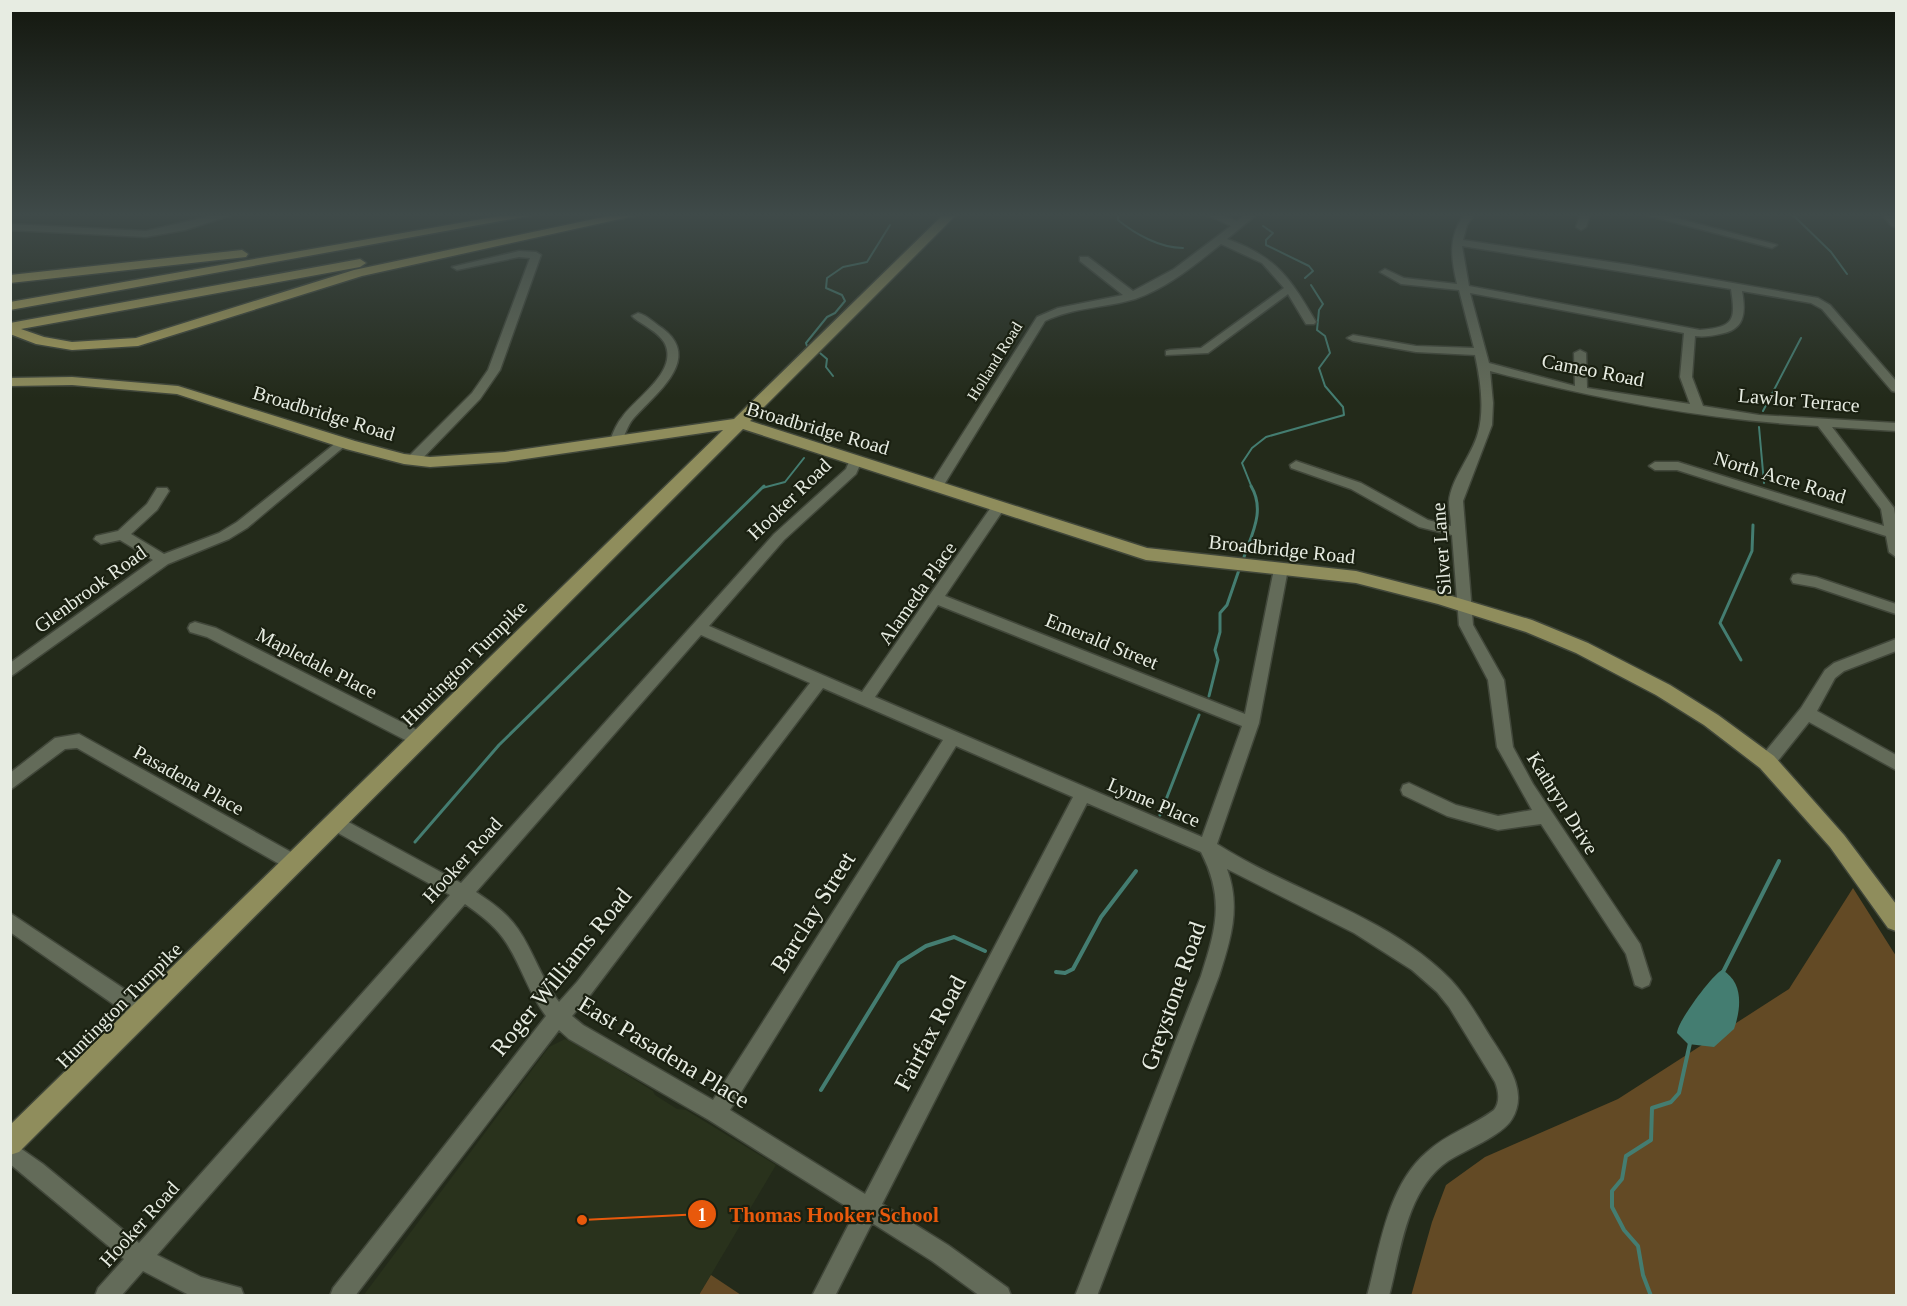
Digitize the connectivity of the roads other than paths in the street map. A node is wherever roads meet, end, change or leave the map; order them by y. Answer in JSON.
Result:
{"nodes":[{"id":1,"x":38,"y":276,"type":"edge"},
{"id":2,"x":183,"y":276,"type":"edge"},
{"id":3,"x":304,"y":276,"type":"edge"},
{"id":4,"x":350,"y":276,"type":"edge"},
{"id":5,"x":528,"y":276,"type":"edge"},
{"id":6,"x":889,"y":276,"type":"edge"},
{"id":7,"x":1106,"y":276,"type":"edge"},
{"id":8,"x":1167,"y":276,"type":"edge"},
{"id":9,"x":1282,"y":276,"type":"edge"},
{"id":10,"x":1392,"y":276,"type":"edge"},
{"id":11,"x":1460,"y":276,"type":"edge"},
{"id":12,"x":1672,"y":276,"type":"edge"},
{"id":13,"x":10,"y":279,"type":"edge"},
{"id":14,"x":1736,"y":286,"type":"junction"},
{"id":15,"x":1290,"y":288,"type":"junction"},
{"id":16,"x":1464,"y":289,"type":"junction"},
{"id":17,"x":1132,"y":296,"type":"junction"},
{"id":18,"x":10,"y":306,"type":"edge"},
{"id":19,"x":638,"y":316,"type":"dead end"},
{"id":20,"x":1310,"y":322,"type":"dead end"},
{"id":21,"x":14,"y":330,"type":"edge"},
{"id":22,"x":1690,"y":333,"type":"junction"},
{"id":23,"x":1353,"y":338,"type":"dead end"},
{"id":24,"x":1170,"y":353,"type":"dead end"},
{"id":25,"x":1580,"y":353,"type":"dead end"},
{"id":26,"x":1480,"y":358,"type":"junction"},
{"id":27,"x":10,"y":382,"type":"edge"},
{"id":28,"x":1896,"y":388,"type":"edge"},
{"id":29,"x":1581,"y":391,"type":"junction"},
{"id":30,"x":1698,"y":409,"type":"junction"},
{"id":31,"x":740,"y":423,"type":"junction"},
{"id":32,"x":1823,"y":424,"type":"junction"},
{"id":33,"x":1896,"y":427,"type":"edge"},
{"id":34,"x":615,"y":441,"type":"junction"},
{"id":35,"x":342,"y":442,"type":"junction"},
{"id":36,"x":413,"y":460,"type":"junction"},
{"id":37,"x":856,"y":460,"type":"junction"},
{"id":38,"x":1296,"y":465,"type":"dead end"},
{"id":39,"x":1655,"y":466,"type":"dead end"},
{"id":40,"x":937,"y":485,"type":"junction"},
{"id":41,"x":162,"y":491,"type":"dead end"},
{"id":42,"x":999,"y":506,"type":"junction"},
{"id":43,"x":1458,"y":532,"type":"junction"},
{"id":44,"x":1892,"y":533,"type":"junction"},
{"id":45,"x":122,"y":535,"type":"junction"},
{"id":46,"x":101,"y":539,"type":"dead end"},
{"id":47,"x":1896,"y":552,"type":"edge"},
{"id":48,"x":163,"y":560,"type":"junction"},
{"id":49,"x":1281,"y":569,"type":"junction"},
{"id":50,"x":1798,"y":579,"type":"dead end"},
{"id":51,"x":938,"y":599,"type":"junction"},
{"id":52,"x":1465,"y":606,"type":"junction"},
{"id":53,"x":1896,"y":609,"type":"edge"},
{"id":54,"x":195,"y":628,"type":"dead end"},
{"id":55,"x":699,"y":628,"type":"junction"},
{"id":56,"x":1896,"y":645,"type":"edge"},
{"id":57,"x":12,"y":668,"type":"edge"},
{"id":58,"x":821,"y":680,"type":"junction"},
{"id":59,"x":865,"y":700,"type":"junction"},
{"id":60,"x":1807,"y":713,"type":"junction"},
{"id":61,"x":1251,"y":723,"type":"junction"},
{"id":62,"x":953,"y":738,"type":"junction"},
{"id":63,"x":419,"y":739,"type":"junction"},
{"id":64,"x":1767,"y":762,"type":"junction"},
{"id":65,"x":1896,"y":763,"type":"edge"},
{"id":66,"x":10,"y":783,"type":"edge"},
{"id":67,"x":1409,"y":790,"type":"dead end"},
{"id":68,"x":1083,"y":795,"type":"junction"},
{"id":69,"x":1544,"y":816,"type":"junction"},
{"id":70,"x":335,"y":823,"type":"junction"},
{"id":71,"x":1207,"y":847,"type":"junction"},
{"id":72,"x":294,"y":863,"type":"junction"},
{"id":73,"x":1871,"y":886,"type":"junction"},
{"id":74,"x":463,"y":893,"type":"junction"},
{"id":75,"x":10,"y":921,"type":"edge"},
{"id":76,"x":1896,"y":921,"type":"edge"},
{"id":77,"x":1896,"y":928,"type":"edge"},
{"id":78,"x":1642,"y":979,"type":"dead end"},
{"id":79,"x":142,"y":1013,"type":"junction"},
{"id":80,"x":557,"y":1017,"type":"junction"},
{"id":81,"x":716,"y":1113,"type":"junction"},
{"id":82,"x":10,"y":1143,"type":"edge"},
{"id":83,"x":10,"y":1151,"type":"edge"},
{"id":84,"x":867,"y":1207,"type":"junction"},
{"id":85,"x":139,"y":1258,"type":"junction"},
{"id":86,"x":106,"y":1296,"type":"edge"},
{"id":87,"x":232,"y":1296,"type":"edge"},
{"id":88,"x":341,"y":1296,"type":"edge"},
{"id":89,"x":823,"y":1296,"type":"edge"},
{"id":90,"x":1000,"y":1296,"type":"edge"},
{"id":91,"x":1086,"y":1296,"type":"edge"},
{"id":92,"x":1378,"y":1296,"type":"edge"}],
"edges":[{"from":1,"to":13,"type":"highway"},
{"from":2,"to":18,"type":"highway"},
{"from":3,"to":21,"type":"highway"},
{"from":4,"to":21,"type":"highway"},
{"from":5,"to":36,"type":"street"},
{"from":6,"to":31,"type":"main road","name":"Huntington Turnpike"},
{"from":7,"to":17,"type":"street"},
{"from":8,"to":17,"type":"street","name":"Holland Road"},
{"from":9,"to":15,"type":"street"},
{"from":10,"to":16,"type":"street"},
{"from":11,"to":16,"type":"street","name":"Silver Lane"},
{"from":12,"to":14,"type":"street"},
{"from":14,"to":22,"type":"street"},
{"from":14,"to":28,"type":"street"},
{"from":15,"to":20,"type":"street"},
{"from":15,"to":24,"type":"street"},
{"from":16,"to":22,"type":"street"},
{"from":16,"to":26,"type":"street","name":"Silver Lane"},
{"from":17,"to":40,"type":"street","name":"Holland Road"},
{"from":19,"to":34,"type":"street"},
{"from":22,"to":30,"type":"street"},
{"from":23,"to":26,"type":"street"},
{"from":25,"to":29,"type":"street"},
{"from":26,"to":29,"type":"street","name":"Cameo Road"},
{"from":26,"to":43,"type":"street","name":"Silver Lane"},
{"from":27,"to":35,"type":"main road","name":"Broadbridge Road"},
{"from":29,"to":30,"type":"street","name":"Cameo Road"},
{"from":30,"to":32,"type":"street","name":"Lawlor Terrace"},
{"from":31,"to":34,"type":"main road","name":"Broadbridge Road"},
{"from":31,"to":37,"type":"main road","name":"Broadbridge Road"},
{"from":31,"to":63,"type":"main road","name":"Huntington Turnpike"},
{"from":32,"to":33,"type":"street","name":"Lawlor Terrace"},
{"from":32,"to":44,"type":"street"},
{"from":34,"to":36,"type":"main road","name":"Broadbridge Road"},
{"from":35,"to":36,"type":"main road","name":"Broadbridge Road"},
{"from":35,"to":48,"type":"street","name":"Glenbrook Road"},
{"from":37,"to":40,"type":"main road","name":"Broadbridge Road"},
{"from":37,"to":55,"type":"street","name":"Hooker Road"},
{"from":38,"to":43,"type":"street"},
{"from":39,"to":44,"type":"street","name":"North Acre Road"},
{"from":40,"to":42,"type":"main road","name":"Broadbridge Road"},
{"from":41,"to":45,"type":"street"},
{"from":42,"to":49,"type":"main road","name":"Broadbridge Road"},
{"from":42,"to":51,"type":"street","name":"Alameda Place"},
{"from":43,"to":52,"type":"street","name":"Silver Lane"},
{"from":44,"to":47,"type":"street"},
{"from":45,"to":46,"type":"street"},
{"from":45,"to":48,"type":"street"},
{"from":48,"to":57,"type":"street","name":"Glenbrook Road"},
{"from":49,"to":52,"type":"main road","name":"Broadbridge Road"},
{"from":49,"to":61,"type":"street"},
{"from":50,"to":53,"type":"street"},
{"from":51,"to":59,"type":"street","name":"Alameda Place"},
{"from":51,"to":61,"type":"street","name":"Emerald Street"},
{"from":52,"to":64,"type":"main road","name":"Broadbridge Road"},
{"from":52,"to":69,"type":"street","name":"Kathryn Drive"},
{"from":54,"to":63,"type":"street","name":"Mapledale Place"},
{"from":55,"to":58,"type":"street","name":"Lynne Place"},
{"from":55,"to":74,"type":"street","name":"Hooker Road"},
{"from":56,"to":60,"type":"street"},
{"from":58,"to":59,"type":"street","name":"Lynne Place"},
{"from":58,"to":80,"type":"street","name":"Roger Williams Road"},
{"from":59,"to":62,"type":"street","name":"Lynne Place"},
{"from":60,"to":64,"type":"street"},
{"from":60,"to":65,"type":"street"},
{"from":61,"to":71,"type":"street"},
{"from":62,"to":68,"type":"street","name":"Lynne Place"},
{"from":62,"to":81,"type":"street","name":"Barclay Street"},
{"from":63,"to":70,"type":"main road","name":"Huntington Turnpike"},
{"from":64,"to":73,"type":"main road","name":"Broadbridge Road"},
{"from":66,"to":72,"type":"street","name":"Pasadena Place"},
{"from":67,"to":69,"type":"street"},
{"from":68,"to":71,"type":"street","name":"Lynne Place"},
{"from":68,"to":84,"type":"street","name":"Fairfax Road"},
{"from":69,"to":78,"type":"street","name":"Kathryn Drive"},
{"from":70,"to":72,"type":"main road","name":"Huntington Turnpike"},
{"from":70,"to":74,"type":"street","name":"East Pasadena Place"},
{"from":71,"to":91,"type":"street","name":"Greystone Road"},
{"from":71,"to":92,"type":"street","name":"Lynne Place"},
{"from":72,"to":79,"type":"main road","name":"Huntington Turnpike"},
{"from":73,"to":76,"type":"main road"},
{"from":73,"to":77,"type":"main road"},
{"from":74,"to":80,"type":"street","name":"East Pasadena Place"},
{"from":74,"to":85,"type":"street","name":"Hooker Road"},
{"from":75,"to":79,"type":"street"},
{"from":79,"to":82,"type":"main road","name":"Huntington Turnpike"},
{"from":80,"to":81,"type":"street","name":"East Pasadena Place"},
{"from":80,"to":88,"type":"street","name":"Roger Williams Road"},
{"from":81,"to":84,"type":"street","name":"East Pasadena Place"},
{"from":83,"to":85,"type":"street"},
{"from":84,"to":89,"type":"street","name":"Fairfax Road"},
{"from":84,"to":90,"type":"street","name":"East Pasadena Place"},
{"from":85,"to":86,"type":"street","name":"Hooker Road"},
{"from":85,"to":87,"type":"street"}]}
